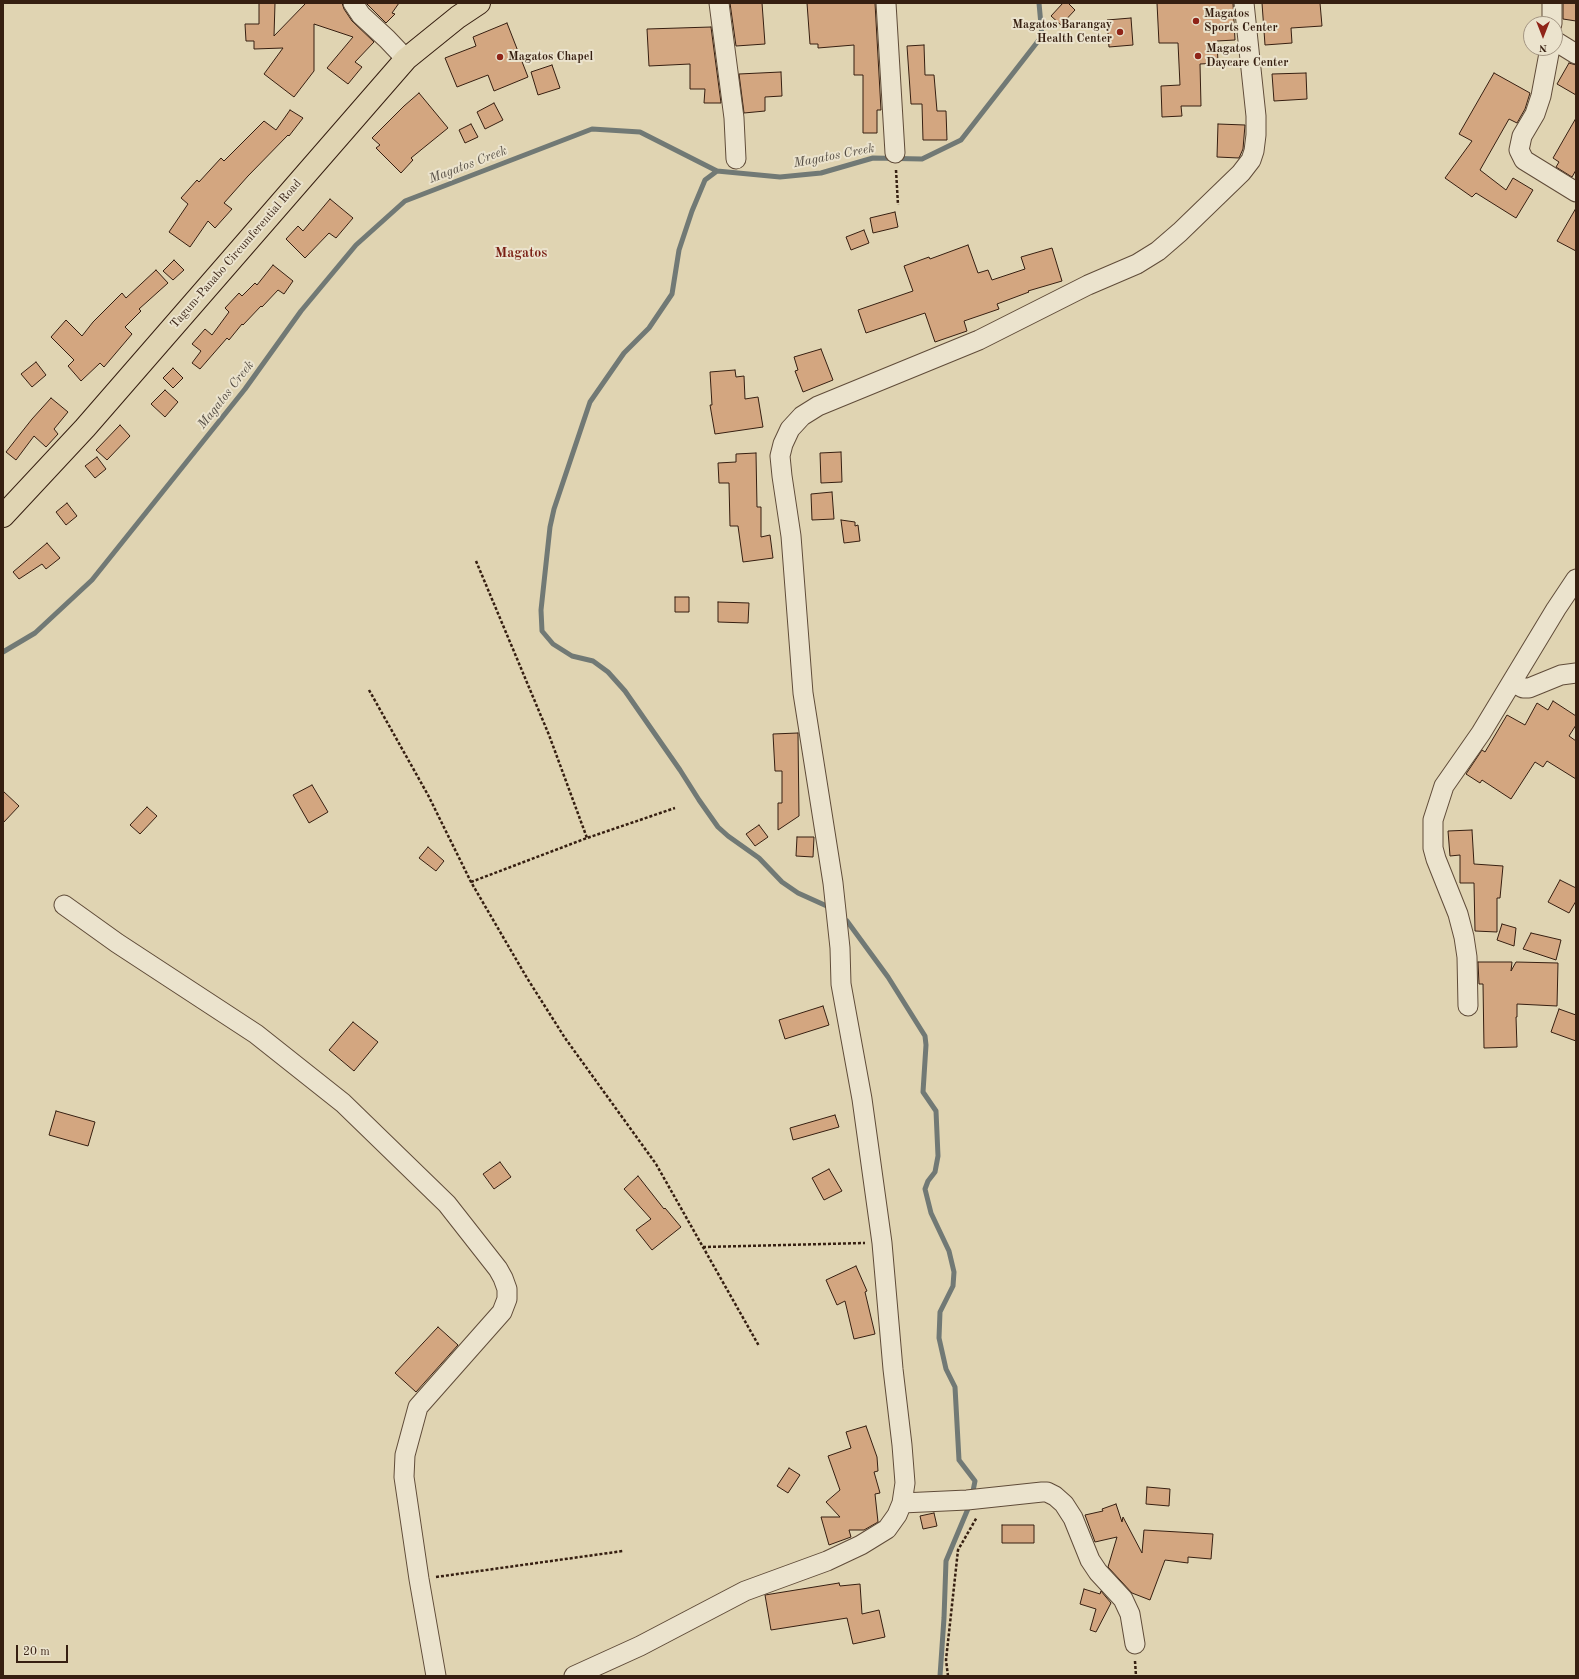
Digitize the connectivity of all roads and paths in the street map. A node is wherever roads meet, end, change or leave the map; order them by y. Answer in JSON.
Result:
{"nodes":[{"id":1,"x":352,"y":3,"type":"edge"},
{"id":2,"x":479,"y":3,"type":"edge"},
{"id":3,"x":720,"y":3,"type":"edge"},
{"id":4,"x":886,"y":3,"type":"edge"},
{"id":5,"x":1244,"y":3,"type":"edge"},
{"id":6,"x":1552,"y":3,"type":"edge"},
{"id":7,"x":1552,"y":16,"type":"edge"},
{"id":8,"x":1563,"y":46,"type":"edge"},
{"id":9,"x":1576,"y":54,"type":"edge"},
{"id":10,"x":1548,"y":56,"type":"edge"},
{"id":11,"x":406,"y":59,"type":"junction"},
{"id":12,"x":896,"y":153,"type":"dead end"},
{"id":13,"x":736,"y":159,"type":"dead end"},
{"id":14,"x":897,"y":177,"type":"dead end"},
{"id":15,"x":1576,"y":192,"type":"edge"},
{"id":16,"x":898,"y":205,"type":"dead end"},
{"id":17,"x":3,"y":516,"type":"edge"},
{"id":18,"x":476,"y":561,"type":"dead end"},
{"id":19,"x":1576,"y":579,"type":"edge"},
{"id":20,"x":1576,"y":673,"type":"edge"},
{"id":21,"x":1512,"y":682,"type":"junction"},
{"id":22,"x":369,"y":690,"type":"dead end"},
{"id":23,"x":675,"y":808,"type":"dead end"},
{"id":24,"x":587,"y":838,"type":"junction"},
{"id":25,"x":471,"y":882,"type":"junction"},
{"id":26,"x":64,"y":905,"type":"dead end"},
{"id":27,"x":1468,"y":1006,"type":"dead end"},
{"id":28,"x":882,"y":1243,"type":"junction"},
{"id":29,"x":703,"y":1247,"type":"junction"},
{"id":30,"x":759,"y":1346,"type":"dead end"},
{"id":31,"x":989,"y":1498,"type":"junction"},
{"id":32,"x":902,"y":1503,"type":"junction"},
{"id":33,"x":623,"y":1551,"type":"dead end"},
{"id":34,"x":419,"y":1579,"type":"junction"},
{"id":35,"x":1135,"y":1644,"type":"dead end"},
{"id":36,"x":436,"y":1676,"type":"edge"},
{"id":37,"x":574,"y":1676,"type":"edge"},
{"id":38,"x":948,"y":1676,"type":"edge"}],
"edges":[{"from":1,"to":11,"type":"street"},
{"from":2,"to":11,"type":"highway","name":"Tagum-Panabo Circumferential Road"},
{"from":3,"to":13,"type":"street"},
{"from":4,"to":12,"type":"street"},
{"from":5,"to":28,"type":"street"},
{"from":6,"to":7,"type":"street"},
{"from":8,"to":9,"type":"street"},
{"from":10,"to":15,"type":"street"},
{"from":11,"to":17,"type":"highway","name":"Tagum-Panabo Circumferential Road"},
{"from":14,"to":16,"type":"path"},
{"from":18,"to":24,"type":"path"},
{"from":19,"to":21,"type":"street"},
{"from":20,"to":21,"type":"street"},
{"from":21,"to":27,"type":"street"},
{"from":22,"to":25,"type":"path"},
{"from":23,"to":24,"type":"path"},
{"from":24,"to":25,"type":"path"},
{"from":25,"to":29,"type":"path"},
{"from":26,"to":34,"type":"street"},
{"from":28,"to":29,"type":"path"},
{"from":28,"to":32,"type":"street"},
{"from":29,"to":30,"type":"path"},
{"from":31,"to":32,"type":"street"},
{"from":31,"to":35,"type":"street"},
{"from":31,"to":38,"type":"path"},
{"from":32,"to":37,"type":"street"},
{"from":33,"to":34,"type":"path"},
{"from":34,"to":36,"type":"street"}]}
